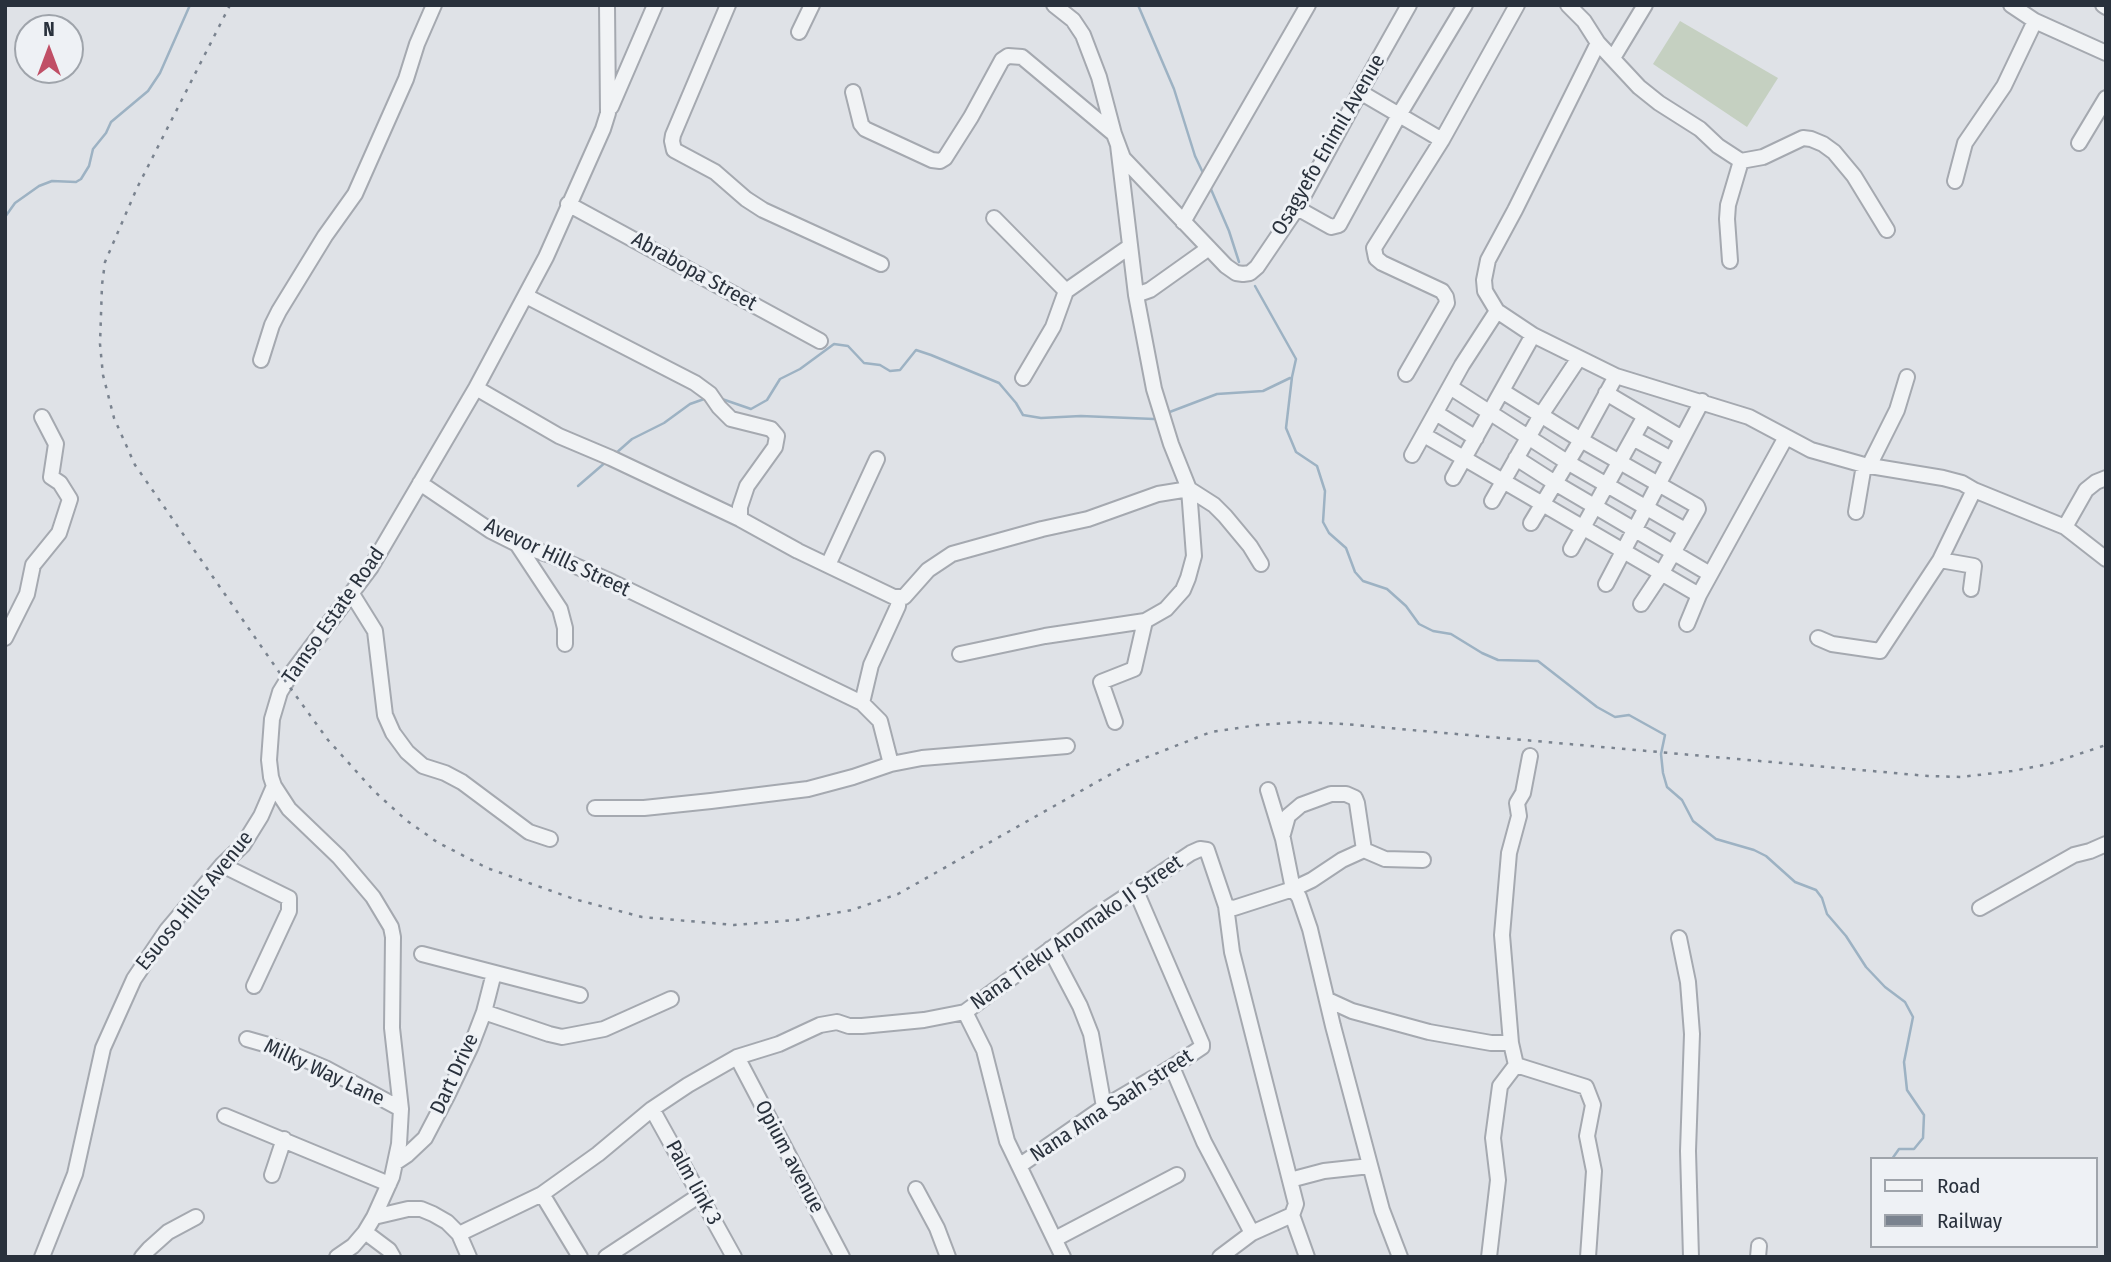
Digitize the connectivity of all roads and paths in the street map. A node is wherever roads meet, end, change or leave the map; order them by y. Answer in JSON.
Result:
{"nodes":[{"id":1,"x":434,"y":5,"type":"edge"},
{"id":2,"x":607,"y":5,"type":"edge"},
{"id":3,"x":655,"y":5,"type":"edge"},
{"id":4,"x":728,"y":5,"type":"edge"},
{"id":5,"x":812,"y":5,"type":"edge"},
{"id":6,"x":1055,"y":5,"type":"edge"},
{"id":7,"x":1308,"y":5,"type":"edge"},
{"id":8,"x":1409,"y":5,"type":"edge"},
{"id":9,"x":1465,"y":5,"type":"edge"},
{"id":10,"x":1517,"y":5,"type":"edge"},
{"id":11,"x":1569,"y":5,"type":"edge"},
{"id":12,"x":1645,"y":5,"type":"edge"},
{"id":13,"x":2011,"y":5,"type":"edge"},
{"id":14,"x":2035,"y":21,"type":"junction"},
{"id":15,"x":799,"y":32,"type":"dead end"},
{"id":16,"x":1598,"y":43,"type":"junction"},
{"id":17,"x":2106,"y":52,"type":"edge"},
{"id":18,"x":1613,"y":58,"type":"junction"},
{"id":19,"x":853,"y":92,"type":"dead end"},
{"id":20,"x":1360,"y":92,"type":"junction"},
{"id":21,"x":2106,"y":98,"type":"edge"},
{"id":22,"x":608,"y":113,"type":"junction"},
{"id":23,"x":1399,"y":115,"type":"junction"},
{"id":24,"x":1116,"y":139,"type":"junction"},
{"id":25,"x":1442,"y":140,"type":"junction"},
{"id":26,"x":2079,"y":144,"type":"dead end"},
{"id":27,"x":1741,"y":161,"type":"junction"},
{"id":28,"x":1955,"y":181,"type":"dead end"},
{"id":29,"x":568,"y":204,"type":"junction"},
{"id":30,"x":1297,"y":208,"type":"junction"},
{"id":31,"x":994,"y":218,"type":"dead end"},
{"id":32,"x":1183,"y":222,"type":"junction"},
{"id":33,"x":1886,"y":230,"type":"dead end"},
{"id":34,"x":1129,"y":247,"type":"junction"},
{"id":35,"x":1209,"y":248,"type":"junction"},
{"id":36,"x":1730,"y":261,"type":"dead end"},
{"id":37,"x":881,"y":264,"type":"dead end"},
{"id":38,"x":1066,"y":291,"type":"junction"},
{"id":39,"x":1136,"y":295,"type":"junction"},
{"id":40,"x":526,"y":296,"type":"junction"},
{"id":41,"x":1497,"y":311,"type":"junction"},
{"id":42,"x":1533,"y":335,"type":"junction"},
{"id":43,"x":820,"y":341,"type":"dead end"},
{"id":44,"x":1579,"y":358,"type":"junction"},
{"id":45,"x":261,"y":360,"type":"dead end"},
{"id":46,"x":1406,"y":374,"type":"dead end"},
{"id":47,"x":1616,"y":376,"type":"junction"},
{"id":48,"x":1907,"y":377,"type":"dead end"},
{"id":49,"x":1023,"y":378,"type":"dead end"},
{"id":50,"x":476,"y":387,"type":"junction"},
{"id":51,"x":1450,"y":387,"type":"junction"},
{"id":52,"x":1502,"y":391,"type":"junction"},
{"id":53,"x":1606,"y":393,"type":"junction"},
{"id":54,"x":1702,"y":401,"type":"junction"},
{"id":55,"x":1490,"y":412,"type":"junction"},
{"id":56,"x":1436,"y":413,"type":"junction"},
{"id":57,"x":1541,"y":415,"type":"junction"},
{"id":58,"x":1645,"y":416,"type":"junction"},
{"id":59,"x":42,"y":417,"type":"dead end"},
{"id":60,"x":1424,"y":435,"type":"junction"},
{"id":61,"x":1528,"y":437,"type":"junction"},
{"id":62,"x":1786,"y":437,"type":"junction"},
{"id":63,"x":1476,"y":438,"type":"junction"},
{"id":64,"x":1633,"y":438,"type":"junction"},
{"id":65,"x":1682,"y":438,"type":"junction"},
{"id":66,"x":1581,"y":440,"type":"junction"},
{"id":67,"x":1412,"y":455,"type":"dead end"},
{"id":68,"x":1516,"y":458,"type":"junction"},
{"id":69,"x":877,"y":459,"type":"dead end"},
{"id":70,"x":1464,"y":459,"type":"junction"},
{"id":71,"x":1671,"y":459,"type":"junction"},
{"id":72,"x":1567,"y":462,"type":"junction"},
{"id":73,"x":1620,"y":462,"type":"junction"},
{"id":74,"x":1867,"y":466,"type":"junction"},
{"id":75,"x":1453,"y":478,"type":"dead end"},
{"id":76,"x":2106,"y":478,"type":"edge"},
{"id":77,"x":1503,"y":481,"type":"junction"},
{"id":78,"x":420,"y":483,"type":"junction"},
{"id":79,"x":1555,"y":483,"type":"junction"},
{"id":80,"x":1659,"y":483,"type":"junction"},
{"id":81,"x":1608,"y":484,"type":"junction"},
{"id":82,"x":1189,"y":489,"type":"junction"},
{"id":83,"x":1975,"y":490,"type":"junction"},
{"id":84,"x":1492,"y":501,"type":"dead end"},
{"id":85,"x":1542,"y":504,"type":"junction"},
{"id":86,"x":1595,"y":506,"type":"junction"},
{"id":87,"x":1646,"y":507,"type":"junction"},
{"id":88,"x":1856,"y":512,"type":"dead end"},
{"id":89,"x":740,"y":519,"type":"junction"},
{"id":90,"x":1531,"y":523,"type":"dead end"},
{"id":91,"x":2065,"y":527,"type":"junction"},
{"id":92,"x":1583,"y":528,"type":"junction"},
{"id":93,"x":1634,"y":530,"type":"junction"},
{"id":94,"x":1685,"y":530,"type":"junction"},
{"id":95,"x":517,"y":544,"type":"junction"},
{"id":96,"x":1571,"y":549,"type":"dead end"},
{"id":97,"x":1623,"y":552,"type":"junction"},
{"id":98,"x":1673,"y":552,"type":"junction"},
{"id":99,"x":2106,"y":559,"type":"edge"},
{"id":100,"x":1940,"y":560,"type":"junction"},
{"id":101,"x":1261,"y":564,"type":"dead end"},
{"id":102,"x":828,"y":565,"type":"junction"},
{"id":103,"x":1661,"y":574,"type":"junction"},
{"id":104,"x":1710,"y":574,"type":"junction"},
{"id":105,"x":1606,"y":584,"type":"dead end"},
{"id":106,"x":1971,"y":589,"type":"dead end"},
{"id":107,"x":352,"y":594,"type":"junction"},
{"id":108,"x":1699,"y":595,"type":"junction"},
{"id":109,"x":899,"y":598,"type":"junction"},
{"id":110,"x":1640,"y":604,"type":"dead end"},
{"id":111,"x":1145,"y":621,"type":"junction"},
{"id":112,"x":1687,"y":624,"type":"dead end"},
{"id":113,"x":5,"y":638,"type":"edge"},
{"id":114,"x":1818,"y":638,"type":"dead end"},
{"id":115,"x":565,"y":644,"type":"dead end"},
{"id":116,"x":960,"y":654,"type":"dead end"},
{"id":117,"x":862,"y":703,"type":"junction"},
{"id":118,"x":1115,"y":722,"type":"dead end"},
{"id":119,"x":1067,"y":746,"type":"dead end"},
{"id":120,"x":1530,"y":756,"type":"dead end"},
{"id":121,"x":891,"y":764,"type":"junction"},
{"id":122,"x":274,"y":786,"type":"junction"},
{"id":123,"x":1268,"y":790,"type":"dead end"},
{"id":124,"x":595,"y":808,"type":"dead end"},
{"id":125,"x":550,"y":839,"type":"dead end"},
{"id":126,"x":1283,"y":839,"type":"junction"},
{"id":127,"x":2106,"y":844,"type":"edge"},
{"id":128,"x":1364,"y":850,"type":"junction"},
{"id":129,"x":1423,"y":860,"type":"dead end"},
{"id":130,"x":222,"y":865,"type":"junction"},
{"id":131,"x":1293,"y":889,"type":"junction"},
{"id":132,"x":1136,"y":891,"type":"junction"},
{"id":133,"x":1226,"y":906,"type":"junction"},
{"id":134,"x":1980,"y":908,"type":"dead end"},
{"id":135,"x":1679,"y":937,"type":"dead end"},
{"id":136,"x":1050,"y":949,"type":"junction"},
{"id":137,"x":422,"y":954,"type":"dead end"},
{"id":138,"x":494,"y":972,"type":"junction"},
{"id":139,"x":254,"y":986,"type":"dead end"},
{"id":140,"x":580,"y":995,"type":"dead end"},
{"id":141,"x":671,"y":999,"type":"dead end"},
{"id":142,"x":1328,"y":1000,"type":"junction"},
{"id":143,"x":484,"y":1012,"type":"junction"},
{"id":144,"x":965,"y":1012,"type":"junction"},
{"id":145,"x":247,"y":1039,"type":"dead end"},
{"id":146,"x":1511,"y":1043,"type":"junction"},
{"id":147,"x":737,"y":1057,"type":"junction"},
{"id":148,"x":1516,"y":1065,"type":"junction"},
{"id":149,"x":1172,"y":1067,"type":"junction"},
{"id":150,"x":1104,"y":1107,"type":"junction"},
{"id":151,"x":401,"y":1109,"type":"junction"},
{"id":152,"x":652,"y":1109,"type":"junction"},
{"id":153,"x":225,"y":1116,"type":"dead end"},
{"id":154,"x":284,"y":1139,"type":"junction"},
{"id":155,"x":395,"y":1163,"type":"junction"},
{"id":156,"x":1019,"y":1166,"type":"junction"},
{"id":157,"x":1370,"y":1166,"type":"junction"},
{"id":158,"x":272,"y":1175,"type":"dead end"},
{"id":159,"x":1177,"y":1175,"type":"dead end"},
{"id":160,"x":1290,"y":1180,"type":"junction"},
{"id":161,"x":389,"y":1184,"type":"junction"},
{"id":162,"x":916,"y":1189,"type":"dead end"},
{"id":163,"x":542,"y":1194,"type":"junction"},
{"id":164,"x":700,"y":1195,"type":"junction"},
{"id":165,"x":1292,"y":1215,"type":"junction"},
{"id":166,"x":196,"y":1217,"type":"dead end"},
{"id":167,"x":374,"y":1217,"type":"junction"},
{"id":168,"x":365,"y":1232,"type":"junction"},
{"id":169,"x":1252,"y":1233,"type":"junction"},
{"id":170,"x":459,"y":1234,"type":"junction"},
{"id":171,"x":1055,"y":1239,"type":"junction"},
{"id":172,"x":42,"y":1257,"type":"edge"},
{"id":173,"x":142,"y":1257,"type":"edge"},
{"id":174,"x":337,"y":1257,"type":"edge"},
{"id":175,"x":393,"y":1257,"type":"edge"},
{"id":176,"x":469,"y":1257,"type":"edge"},
{"id":177,"x":580,"y":1257,"type":"edge"},
{"id":178,"x":606,"y":1257,"type":"edge"},
{"id":179,"x":734,"y":1257,"type":"edge"},
{"id":180,"x":842,"y":1257,"type":"edge"},
{"id":181,"x":948,"y":1257,"type":"edge"},
{"id":182,"x":1063,"y":1257,"type":"edge"},
{"id":183,"x":1220,"y":1257,"type":"edge"},
{"id":184,"x":1307,"y":1257,"type":"edge"},
{"id":185,"x":1400,"y":1257,"type":"edge"},
{"id":186,"x":1489,"y":1257,"type":"edge"},
{"id":187,"x":1588,"y":1257,"type":"edge"},
{"id":188,"x":1691,"y":1257,"type":"edge"}],
"edges":[{"from":1,"to":45,"type":"street"},
{"from":2,"to":22,"type":"street","name":"Tamso Estate Road"},
{"from":3,"to":22,"type":"street"},
{"from":4,"to":37,"type":"street"},
{"from":5,"to":15,"type":"street"},
{"from":6,"to":24,"type":"street","name":"Osagyefo Enimil Avenue"},
{"from":7,"to":32,"type":"street"},
{"from":8,"to":20,"type":"street","name":"Osagyefo Enimil Avenue"},
{"from":9,"to":23,"type":"street"},
{"from":10,"to":25,"type":"street"},
{"from":11,"to":16,"type":"street"},
{"from":12,"to":18,"type":"street"},
{"from":13,"to":14,"type":"street"},
{"from":14,"to":17,"type":"street"},
{"from":14,"to":28,"type":"street"},
{"from":16,"to":18,"type":"street"},
{"from":16,"to":41,"type":"street"},
{"from":18,"to":27,"type":"street"},
{"from":19,"to":24,"type":"street"},
{"from":20,"to":23,"type":"street"},
{"from":20,"to":30,"type":"street","name":"Osagyefo Enimil Avenue"},
{"from":21,"to":26,"type":"street"},
{"from":22,"to":29,"type":"street","name":"Tamso Estate Road"},
{"from":23,"to":25,"type":"street"},
{"from":23,"to":30,"type":"street"},
{"from":24,"to":32,"type":"street","name":"Osagyefo Enimil Avenue"},
{"from":24,"to":34,"type":"street"},
{"from":25,"to":46,"type":"street"},
{"from":27,"to":33,"type":"street"},
{"from":27,"to":36,"type":"street"},
{"from":29,"to":40,"type":"street","name":"Tamso Estate Road"},
{"from":29,"to":43,"type":"street","name":"Abrabopa Street"},
{"from":30,"to":35,"type":"street","name":"Osagyefo Enimil Avenue"},
{"from":31,"to":38,"type":"street"},
{"from":32,"to":35,"type":"street","name":"Osagyefo Enimil Avenue"},
{"from":34,"to":38,"type":"street"},
{"from":34,"to":39,"type":"street"},
{"from":35,"to":39,"type":"street"},
{"from":38,"to":49,"type":"street"},
{"from":39,"to":82,"type":"street"},
{"from":40,"to":50,"type":"street","name":"Tamso Estate Road"},
{"from":40,"to":89,"type":"street"},
{"from":41,"to":42,"type":"street"},
{"from":41,"to":51,"type":"street"},
{"from":42,"to":44,"type":"street"},
{"from":42,"to":52,"type":"street"},
{"from":44,"to":47,"type":"street"},
{"from":44,"to":57,"type":"street"},
{"from":47,"to":53,"type":"street"},
{"from":47,"to":54,"type":"street"},
{"from":48,"to":74,"type":"street"},
{"from":50,"to":78,"type":"street","name":"Tamso Estate Road"},
{"from":50,"to":89,"type":"street"},
{"from":51,"to":55,"type":"street"},
{"from":51,"to":56,"type":"street"},
{"from":52,"to":55,"type":"street"},
{"from":52,"to":57,"type":"street"},
{"from":53,"to":58,"type":"street"},
{"from":53,"to":66,"type":"street"},
{"from":54,"to":62,"type":"street"},
{"from":54,"to":65,"type":"street"},
{"from":55,"to":61,"type":"street"},
{"from":55,"to":63,"type":"street"},
{"from":56,"to":60,"type":"street"},
{"from":56,"to":63,"type":"street"},
{"from":57,"to":61,"type":"street"},
{"from":57,"to":66,"type":"street"},
{"from":58,"to":64,"type":"street"},
{"from":58,"to":65,"type":"street"},
{"from":59,"to":113,"type":"street"},
{"from":60,"to":67,"type":"street"},
{"from":60,"to":70,"type":"street"},
{"from":61,"to":68,"type":"street"},
{"from":61,"to":72,"type":"street"},
{"from":62,"to":74,"type":"street"},
{"from":62,"to":104,"type":"street"},
{"from":63,"to":70,"type":"street"},
{"from":64,"to":71,"type":"street"},
{"from":64,"to":73,"type":"street"},
{"from":65,"to":71,"type":"street"},
{"from":66,"to":72,"type":"street"},
{"from":66,"to":73,"type":"street"},
{"from":68,"to":77,"type":"street"},
{"from":68,"to":79,"type":"street"},
{"from":69,"to":102,"type":"street"},
{"from":70,"to":75,"type":"street"},
{"from":70,"to":77,"type":"street"},
{"from":71,"to":80,"type":"street"},
{"from":72,"to":79,"type":"street"},
{"from":72,"to":81,"type":"street"},
{"from":73,"to":80,"type":"street"},
{"from":73,"to":81,"type":"street"},
{"from":74,"to":83,"type":"street"},
{"from":74,"to":88,"type":"street"},
{"from":76,"to":91,"type":"street"},
{"from":77,"to":84,"type":"street"},
{"from":77,"to":85,"type":"street"},
{"from":78,"to":95,"type":"street","name":"Avevor Hills Street"},
{"from":78,"to":107,"type":"street","name":"Tamso Estate Road"},
{"from":79,"to":85,"type":"street"},
{"from":79,"to":86,"type":"street"},
{"from":80,"to":87,"type":"street"},
{"from":80,"to":94,"type":"street"},
{"from":81,"to":86,"type":"street"},
{"from":81,"to":87,"type":"street"},
{"from":82,"to":101,"type":"street"},
{"from":82,"to":109,"type":"street"},
{"from":82,"to":111,"type":"street"},
{"from":83,"to":91,"type":"street"},
{"from":83,"to":100,"type":"street"},
{"from":85,"to":90,"type":"street"},
{"from":85,"to":92,"type":"street"},
{"from":86,"to":92,"type":"street"},
{"from":86,"to":93,"type":"street"},
{"from":87,"to":93,"type":"street"},
{"from":87,"to":94,"type":"street"},
{"from":89,"to":102,"type":"street"},
{"from":91,"to":99,"type":"street"},
{"from":92,"to":96,"type":"street"},
{"from":92,"to":97,"type":"street"},
{"from":93,"to":97,"type":"street"},
{"from":93,"to":98,"type":"street"},
{"from":94,"to":98,"type":"street"},
{"from":95,"to":115,"type":"street"},
{"from":95,"to":117,"type":"street","name":"Avevor Hills Street"},
{"from":97,"to":103,"type":"street"},
{"from":97,"to":105,"type":"street"},
{"from":98,"to":103,"type":"street"},
{"from":98,"to":104,"type":"street"},
{"from":100,"to":106,"type":"street"},
{"from":100,"to":114,"type":"street"},
{"from":102,"to":109,"type":"street"},
{"from":103,"to":108,"type":"street"},
{"from":103,"to":110,"type":"street"},
{"from":104,"to":108,"type":"street"},
{"from":107,"to":122,"type":"street","name":"Tamso Estate Road"},
{"from":107,"to":125,"type":"street"},
{"from":108,"to":112,"type":"street"},
{"from":109,"to":117,"type":"street"},
{"from":111,"to":116,"type":"street"},
{"from":111,"to":118,"type":"street"},
{"from":117,"to":121,"type":"street"},
{"from":119,"to":121,"type":"street"},
{"from":120,"to":146,"type":"street"},
{"from":121,"to":124,"type":"street"},
{"from":122,"to":130,"type":"street","name":"Esuoso Hills Avenue"},
{"from":122,"to":151,"type":"street","name":"Tamso Estate Road"},
{"from":123,"to":126,"type":"street"},
{"from":126,"to":128,"type":"street"},
{"from":126,"to":131,"type":"street"},
{"from":127,"to":134,"type":"street"},
{"from":128,"to":129,"type":"street"},
{"from":128,"to":131,"type":"street"},
{"from":130,"to":139,"type":"street"},
{"from":130,"to":172,"type":"street","name":"Esuoso Hills Avenue"},
{"from":131,"to":133,"type":"street"},
{"from":131,"to":142,"type":"street"},
{"from":132,"to":133,"type":"street","name":"Nana Tieku Anomako II Street"},
{"from":132,"to":136,"type":"street","name":"Nana Tieku Anomako II Street"},
{"from":132,"to":149,"type":"street","name":"Nana Ama Saah street"},
{"from":133,"to":160,"type":"street"},
{"from":135,"to":188,"type":"street"},
{"from":136,"to":144,"type":"street","name":"Nana Tieku Anomako II Street"},
{"from":136,"to":150,"type":"street"},
{"from":137,"to":138,"type":"street"},
{"from":138,"to":140,"type":"street"},
{"from":138,"to":143,"type":"street","name":"Dart Drive"},
{"from":141,"to":143,"type":"street"},
{"from":142,"to":146,"type":"street"},
{"from":142,"to":157,"type":"street"},
{"from":143,"to":155,"type":"street","name":"Dart Drive"},
{"from":144,"to":147,"type":"street","name":"Nana Tieku Anomako II Street"},
{"from":144,"to":156,"type":"street"},
{"from":145,"to":151,"type":"street","name":"Milky Way Lane"},
{"from":146,"to":148,"type":"street"},
{"from":147,"to":152,"type":"street","name":"Nana Tieku Anomako II Street"},
{"from":147,"to":180,"type":"street","name":"Opium avenue"},
{"from":148,"to":186,"type":"street"},
{"from":148,"to":187,"type":"street"},
{"from":149,"to":150,"type":"street","name":"Nana Ama Saah street"},
{"from":149,"to":169,"type":"street"},
{"from":150,"to":156,"type":"street","name":"Nana Ama Saah street"},
{"from":151,"to":155,"type":"street","name":"Tamso Estate Road"},
{"from":152,"to":163,"type":"street","name":"Nana Tieku Anomako II Street"},
{"from":152,"to":164,"type":"street","name":"Palm link 3"},
{"from":153,"to":154,"type":"street"},
{"from":154,"to":158,"type":"street"},
{"from":154,"to":161,"type":"street"},
{"from":155,"to":161,"type":"street","name":"Tamso Estate Road"},
{"from":156,"to":171,"type":"street"},
{"from":157,"to":160,"type":"street"},
{"from":157,"to":185,"type":"street"},
{"from":159,"to":171,"type":"street"},
{"from":160,"to":165,"type":"street"},
{"from":161,"to":167,"type":"street","name":"Tamso Estate Road"},
{"from":162,"to":181,"type":"street"},
{"from":163,"to":170,"type":"street","name":"Nana Tieku Anomako II Street"},
{"from":163,"to":177,"type":"street"},
{"from":164,"to":178,"type":"street"},
{"from":164,"to":179,"type":"street","name":"Palm link 3"},
{"from":165,"to":169,"type":"street"},
{"from":165,"to":184,"type":"street"},
{"from":166,"to":173,"type":"street"},
{"from":167,"to":168,"type":"street","name":"Tamso Estate Road"},
{"from":167,"to":170,"type":"street"},
{"from":168,"to":174,"type":"street","name":"Tamso Estate Road"},
{"from":168,"to":175,"type":"street"},
{"from":169,"to":183,"type":"street"},
{"from":170,"to":176,"type":"street"},
{"from":171,"to":182,"type":"street"}]}
